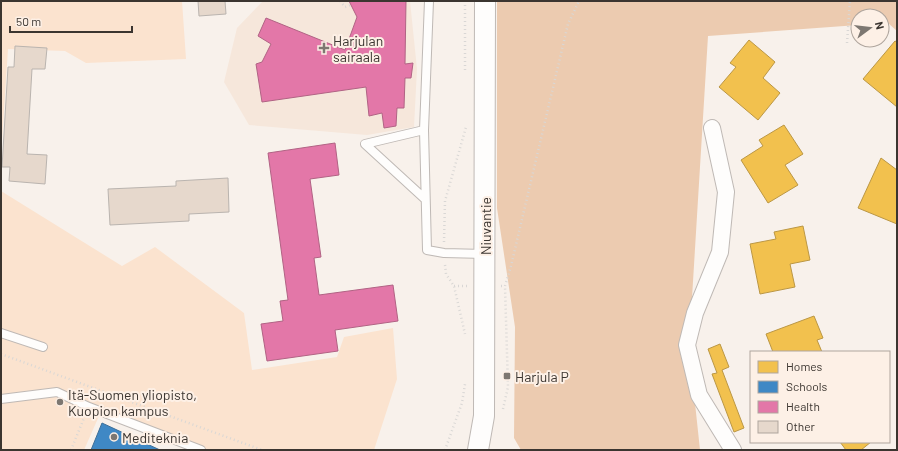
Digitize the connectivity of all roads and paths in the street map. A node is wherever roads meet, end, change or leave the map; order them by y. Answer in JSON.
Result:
{"nodes":[{"id":1,"x":340,"y":1,"type":"edge"},
{"id":2,"x":429,"y":1,"type":"edge"},
{"id":3,"x":464,"y":1,"type":"edge"},
{"id":4,"x":485,"y":1,"type":"edge"},
{"id":5,"x":579,"y":1,"type":"edge"},
{"id":6,"x":850,"y":1,"type":"edge"},
{"id":7,"x":351,"y":5,"type":"dead end"},
{"id":8,"x":847,"y":43,"type":"dead end"},
{"id":9,"x":465,"y":73,"type":"dead end"},
{"id":10,"x":466,"y":121,"type":"dead end"},
{"id":11,"x":712,"y":128,"type":"dead end"},
{"id":12,"x":424,"y":130,"type":"junction"},
{"id":13,"x":425,"y":199,"type":"junction"},
{"id":14,"x":444,"y":254,"type":"junction"},
{"id":15,"x":485,"y":254,"type":"junction"},
{"id":16,"x":454,"y":286,"type":"junction"},
{"id":17,"x":485,"y":286,"type":"junction"},
{"id":18,"x":1,"y":333,"type":"edge"},
{"id":19,"x":466,"y":337,"type":"dead end"},
{"id":20,"x":43,"y":347,"type":"dead end"},
{"id":21,"x":1,"y":354,"type":"edge"},
{"id":22,"x":465,"y":381,"type":"dead end"},
{"id":23,"x":1,"y":399,"type":"edge"},
{"id":24,"x":89,"y":407,"type":"junction"},
{"id":25,"x":71,"y":450,"type":"edge"},
{"id":26,"x":201,"y":450,"type":"edge"},
{"id":27,"x":262,"y":450,"type":"edge"},
{"id":28,"x":445,"y":450,"type":"edge"},
{"id":29,"x":478,"y":450,"type":"edge"},
{"id":30,"x":732,"y":450,"type":"edge"}],
"edges":[{"from":1,"to":7,"type":"path"},
{"from":2,"to":12,"type":"lane"},
{"from":3,"to":9,"type":"path"},
{"from":4,"to":15,"type":"street","name":"Niuvantie"},
{"from":5,"to":17,"type":"path"},
{"from":6,"to":8,"type":"path"},
{"from":10,"to":14,"type":"path"},
{"from":11,"to":30,"type":"street"},
{"from":12,"to":13,"type":"lane"},
{"from":12,"to":13,"type":"lane"},
{"from":13,"to":14,"type":"lane"},
{"from":14,"to":15,"type":"lane"},
{"from":14,"to":16,"type":"path"},
{"from":15,"to":17,"type":"street","name":"Niuvantie"},
{"from":16,"to":17,"type":"path"},
{"from":16,"to":19,"type":"path"},
{"from":17,"to":29,"type":"street","name":"Niuvantie"},
{"from":18,"to":20,"type":"lane"},
{"from":21,"to":27,"type":"path"},
{"from":22,"to":28,"type":"path"},
{"from":23,"to":24,"type":"lane"},
{"from":24,"to":25,"type":"path"},
{"from":24,"to":26,"type":"lane"}]}
